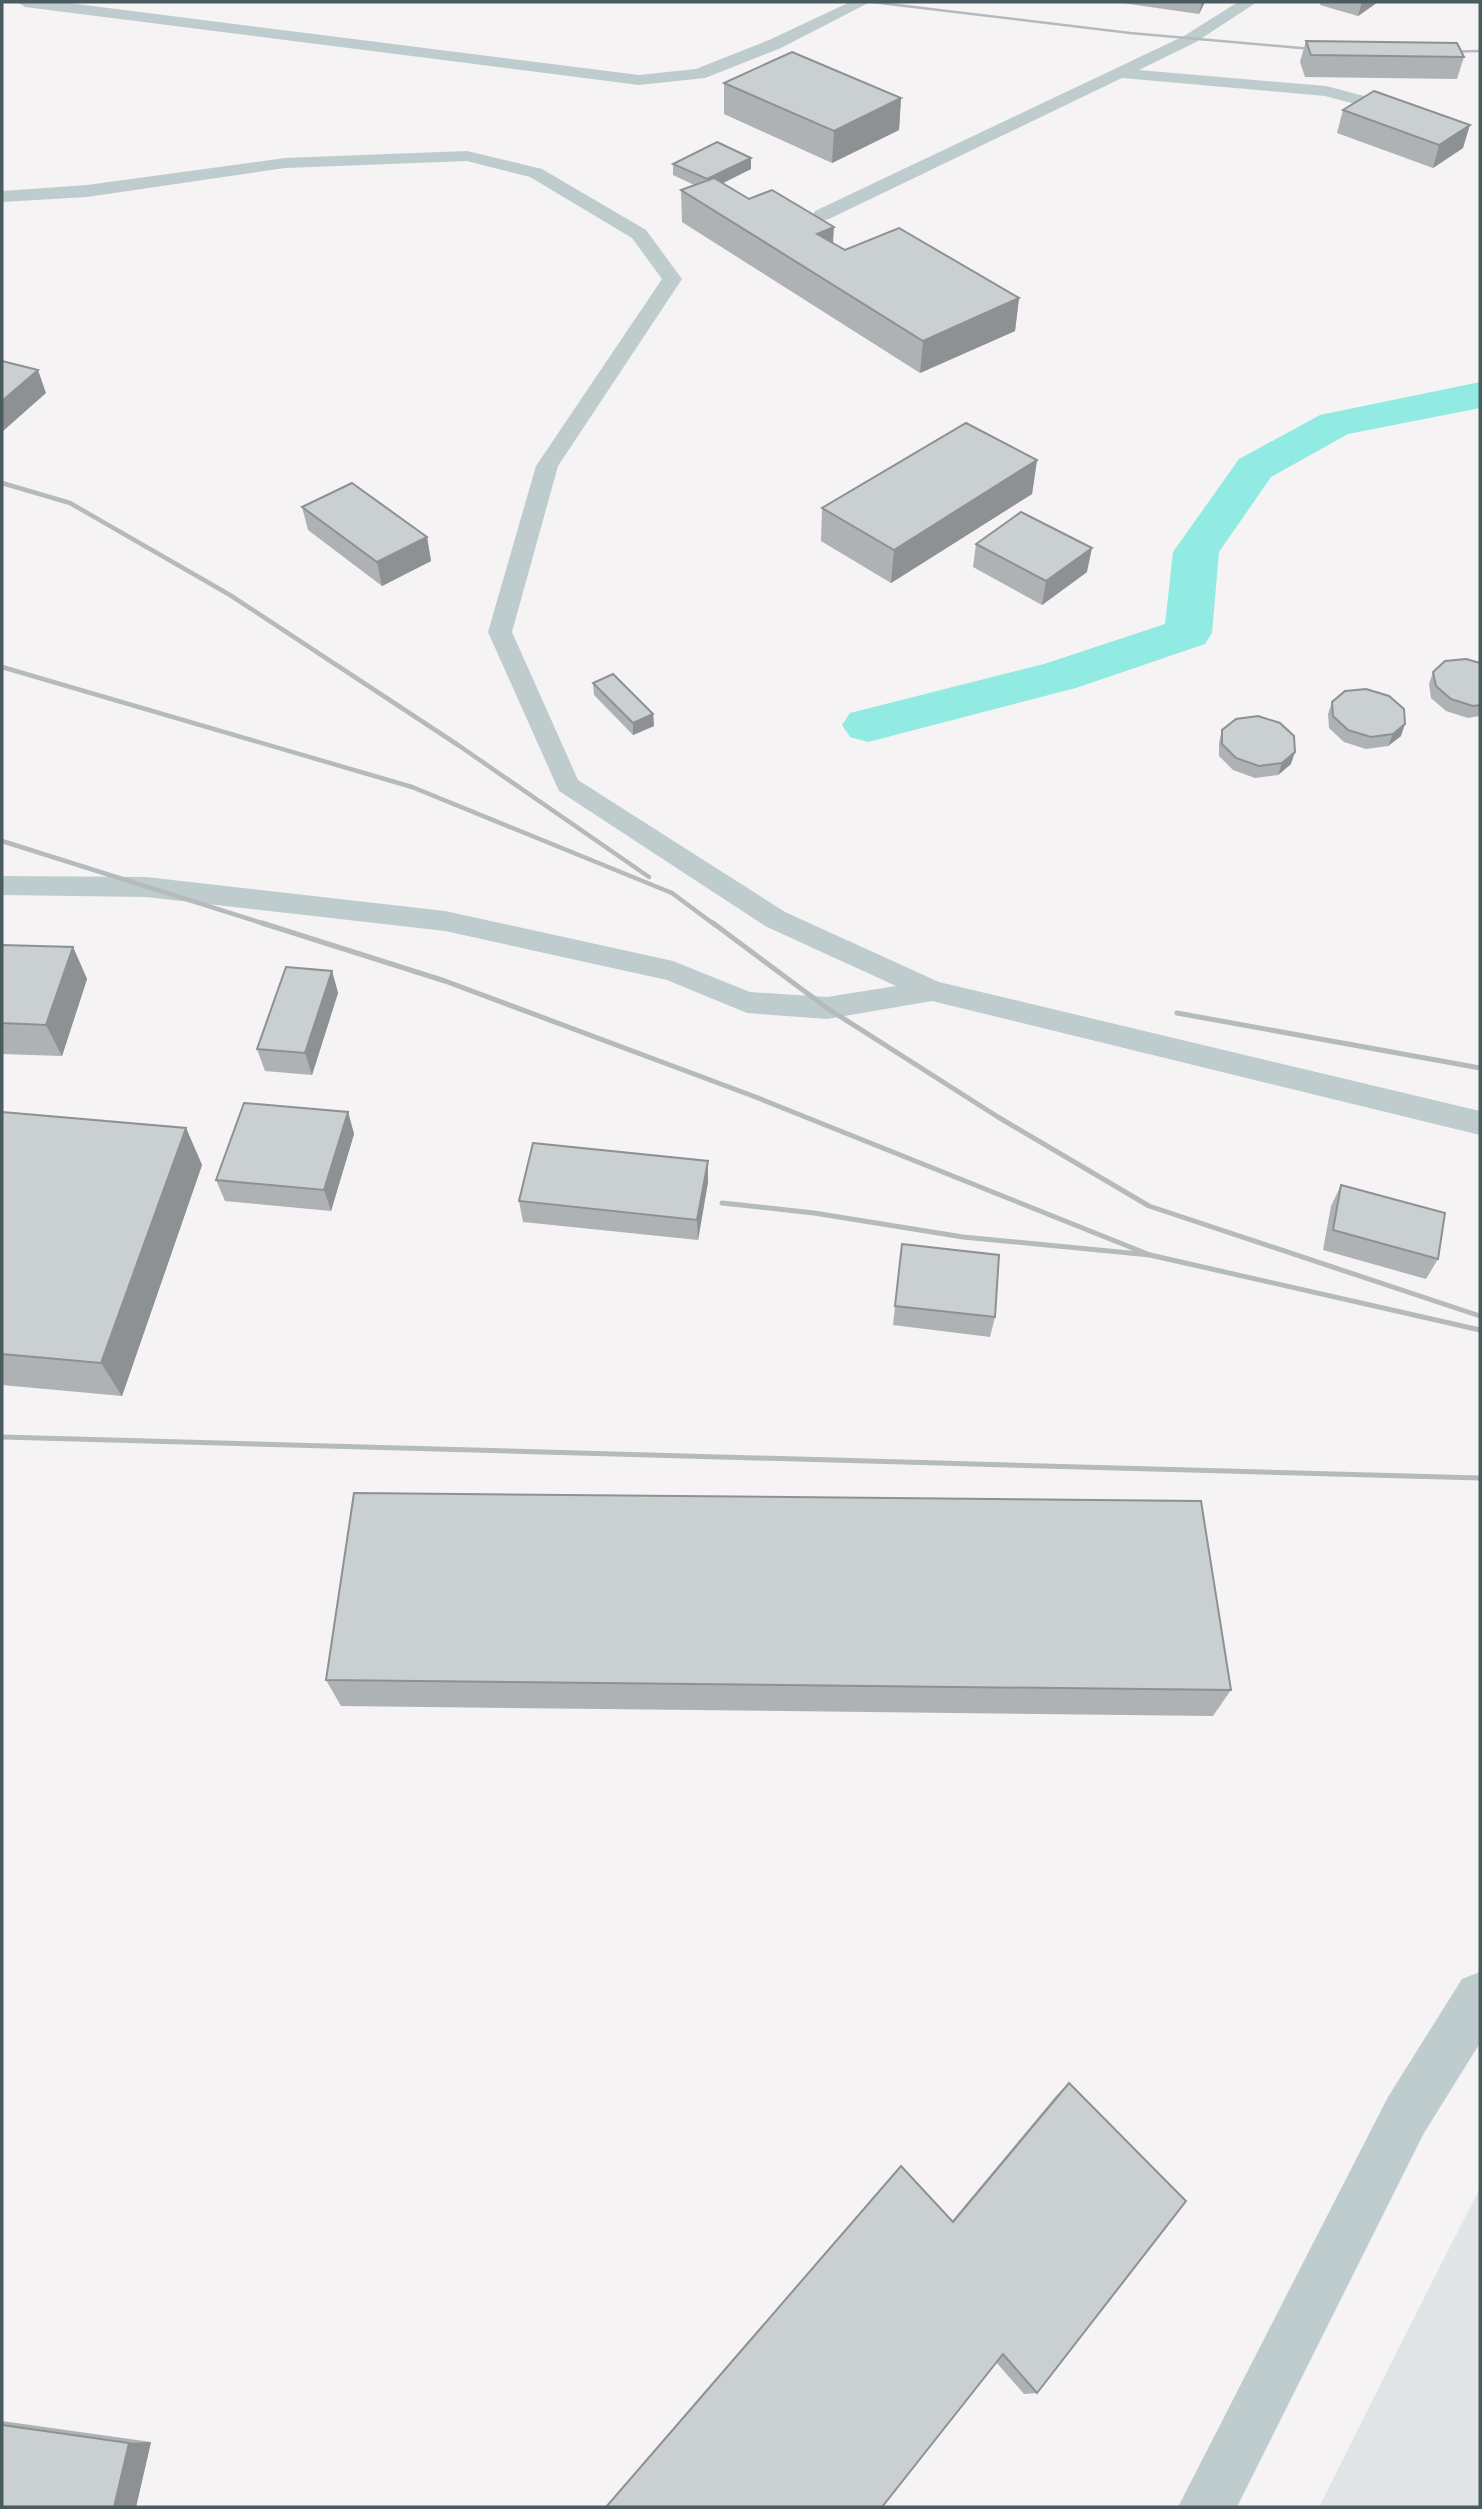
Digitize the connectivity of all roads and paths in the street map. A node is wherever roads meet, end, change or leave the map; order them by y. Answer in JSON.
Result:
{"nodes":[{"id":1,"x":25,"y":2,"type":"edge"},
{"id":2,"x":862,"y":2,"type":"edge"},
{"id":3,"x":1249,"y":2,"type":"edge"},
{"id":4,"x":1118,"y":72,"type":"junction"},
{"id":5,"x":1420,"y":116,"type":"edge"},
{"id":6,"x":2,"y":197,"type":"edge"},
{"id":7,"x":822,"y":215,"type":"dead end"},
{"id":8,"x":2,"y":886,"type":"edge"},
{"id":9,"x":932,"y":991,"type":"junction"},
{"id":10,"x":1480,"y":1123,"type":"edge"},
{"id":11,"x":1480,"y":1997,"type":"edge"},
{"id":12,"x":1207,"y":2507,"type":"edge"}],
"edges":[{"from":1,"to":2,"type":"lane"},
{"from":3,"to":4,"type":"lane"},
{"from":4,"to":5,"type":"lane"},
{"from":4,"to":7,"type":"lane"},
{"from":6,"to":9,"type":"lane"},
{"from":8,"to":9,"type":"lane"},
{"from":9,"to":10,"type":"lane"},
{"from":11,"to":12,"type":"street"}]}
